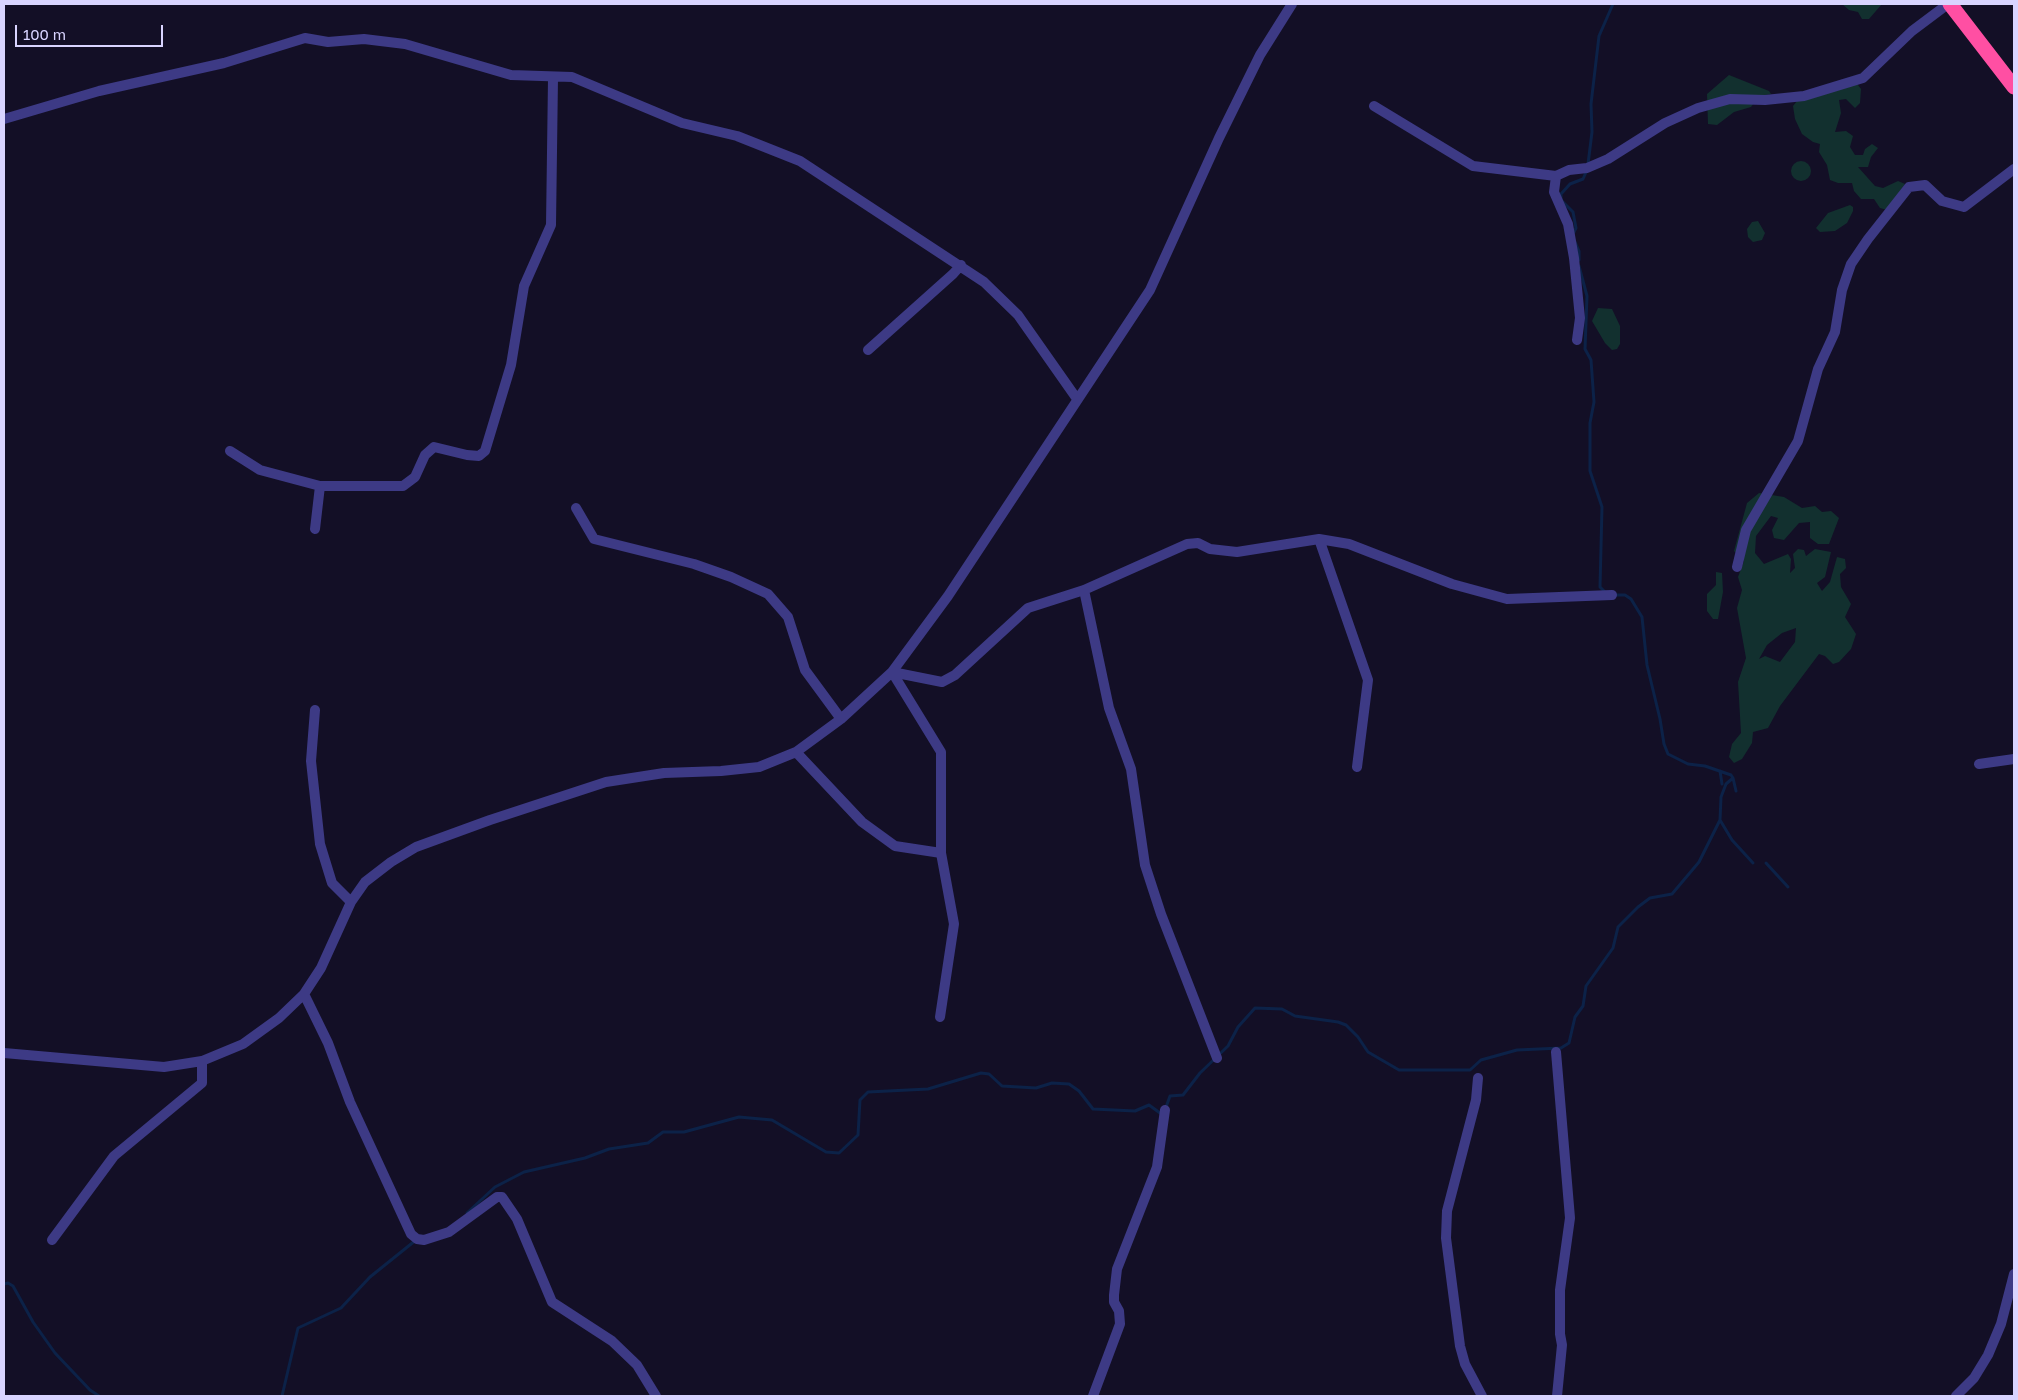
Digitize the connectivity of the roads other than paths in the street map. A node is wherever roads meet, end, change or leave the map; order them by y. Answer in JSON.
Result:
{"nodes":[{"id":1,"x":1292,"y":4,"type":"edge"},
{"id":2,"x":1949,"y":4,"type":"edge"},
{"id":3,"x":552,"y":78,"type":"junction"},
{"id":4,"x":2014,"y":87,"type":"edge"},
{"id":5,"x":1374,"y":106,"type":"dead end"},
{"id":6,"x":4,"y":119,"type":"edge"},
{"id":7,"x":2014,"y":169,"type":"edge"},
{"id":8,"x":1556,"y":176,"type":"junction"},
{"id":9,"x":961,"y":265,"type":"junction"},
{"id":10,"x":1577,"y":340,"type":"dead end"},
{"id":11,"x":868,"y":350,"type":"dead end"},
{"id":12,"x":1078,"y":400,"type":"junction"},
{"id":13,"x":230,"y":451,"type":"dead end"},
{"id":14,"x":320,"y":486,"type":"junction"},
{"id":15,"x":576,"y":508,"type":"dead end"},
{"id":16,"x":315,"y":529,"type":"dead end"},
{"id":17,"x":1319,"y":539,"type":"junction"},
{"id":18,"x":1737,"y":567,"type":"dead end"},
{"id":19,"x":1084,"y":590,"type":"junction"},
{"id":20,"x":1612,"y":595,"type":"dead end"},
{"id":21,"x":892,"y":672,"type":"junction"},
{"id":22,"x":315,"y":710,"type":"dead end"},
{"id":23,"x":841,"y":719,"type":"junction"},
{"id":24,"x":796,"y":752,"type":"junction"},
{"id":25,"x":2014,"y":759,"type":"edge"},
{"id":26,"x":1979,"y":764,"type":"dead end"},
{"id":27,"x":1357,"y":767,"type":"dead end"},
{"id":28,"x":941,"y":852,"type":"junction"},
{"id":29,"x":351,"y":902,"type":"junction"},
{"id":30,"x":304,"y":994,"type":"junction"},
{"id":31,"x":940,"y":1017,"type":"dead end"},
{"id":32,"x":1556,"y":1052,"type":"dead end"},
{"id":33,"x":4,"y":1053,"type":"edge"},
{"id":34,"x":1217,"y":1058,"type":"dead end"},
{"id":35,"x":202,"y":1062,"type":"junction"},
{"id":36,"x":1478,"y":1078,"type":"dead end"},
{"id":37,"x":1165,"y":1110,"type":"dead end"},
{"id":38,"x":52,"y":1240,"type":"dead end"},
{"id":39,"x":2014,"y":1274,"type":"edge"},
{"id":40,"x":656,"y":1396,"type":"edge"},
{"id":41,"x":1094,"y":1396,"type":"edge"},
{"id":42,"x":1482,"y":1396,"type":"edge"},
{"id":43,"x":1557,"y":1396,"type":"edge"},
{"id":44,"x":1956,"y":1396,"type":"edge"}],
"edges":[{"from":1,"to":12,"type":"street"},
{"from":2,"to":4,"type":"highway"},
{"from":2,"to":8,"type":"street"},
{"from":3,"to":6,"type":"street"},
{"from":3,"to":9,"type":"street"},
{"from":3,"to":14,"type":"street"},
{"from":5,"to":8,"type":"street"},
{"from":7,"to":18,"type":"street"},
{"from":8,"to":10,"type":"street"},
{"from":9,"to":11,"type":"street"},
{"from":9,"to":12,"type":"street"},
{"from":12,"to":21,"type":"street"},
{"from":13,"to":14,"type":"street"},
{"from":14,"to":16,"type":"street"},
{"from":15,"to":23,"type":"street"},
{"from":17,"to":19,"type":"street"},
{"from":17,"to":20,"type":"street"},
{"from":17,"to":27,"type":"street"},
{"from":19,"to":21,"type":"street"},
{"from":19,"to":34,"type":"street"},
{"from":21,"to":23,"type":"street"},
{"from":21,"to":28,"type":"street"},
{"from":22,"to":29,"type":"street"},
{"from":23,"to":24,"type":"street"},
{"from":24,"to":28,"type":"street"},
{"from":24,"to":29,"type":"street"},
{"from":25,"to":26,"type":"street"},
{"from":28,"to":31,"type":"street"},
{"from":29,"to":30,"type":"street"},
{"from":30,"to":35,"type":"street"},
{"from":30,"to":40,"type":"street"},
{"from":32,"to":43,"type":"street"},
{"from":33,"to":35,"type":"street"},
{"from":35,"to":38,"type":"street"},
{"from":36,"to":42,"type":"street"},
{"from":37,"to":41,"type":"street"},
{"from":39,"to":44,"type":"street"}]}
